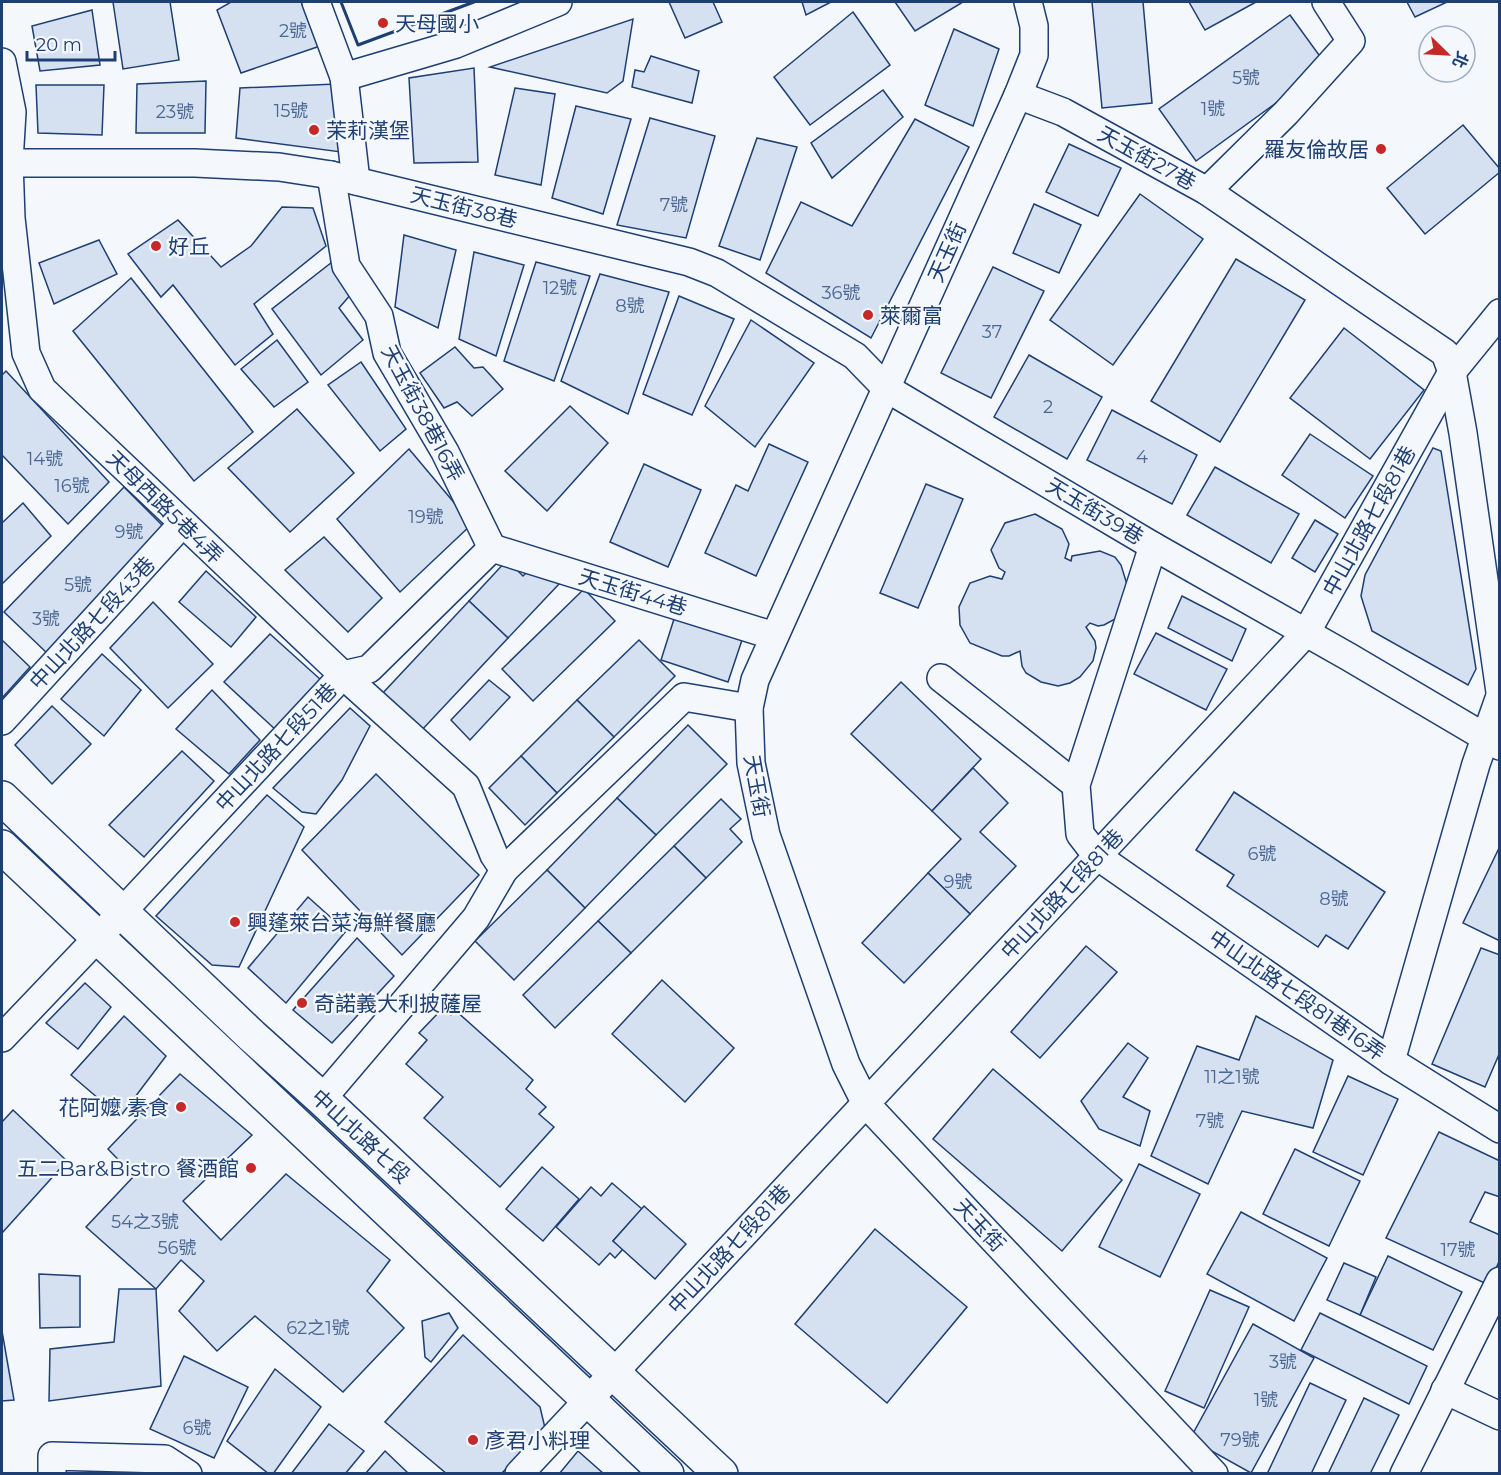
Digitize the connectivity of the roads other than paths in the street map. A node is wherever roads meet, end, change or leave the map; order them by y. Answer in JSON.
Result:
{"nodes":[{"id":1,"x":316,"y":2,"type":"edge"},
{"id":2,"x":558,"y":2,"type":"edge"},
{"id":3,"x":1028,"y":2,"type":"edge"},
{"id":4,"x":1326,"y":2,"type":"edge"},
{"id":5,"x":2,"y":62,"type":"edge"},
{"id":6,"x":344,"y":77,"type":"junction"},
{"id":7,"x":1018,"y":95,"type":"junction"},
{"id":8,"x":5,"y":163,"type":"edge"},
{"id":9,"x":343,"y":178,"type":"junction"},
{"id":10,"x":1208,"y":191,"type":"junction"},
{"id":11,"x":1500,"y":313,"type":"edge"},
{"id":12,"x":1452,"y":372,"type":"junction"},
{"id":13,"x":886,"y":388,"type":"junction"},
{"id":14,"x":182,"y":524,"type":"junction"},
{"id":15,"x":1153,"y":546,"type":"junction"},
{"id":16,"x":492,"y":548,"type":"junction"},
{"id":17,"x":1306,"y":633,"type":"junction"},
{"id":18,"x":774,"y":636,"type":"junction"},
{"id":19,"x":342,"y":675,"type":"junction"},
{"id":20,"x":941,"y":678,"type":"dead end"},
{"id":21,"x":1500,"y":694,"type":"edge"},
{"id":22,"x":749,"y":708,"type":"junction"},
{"id":23,"x":2,"y":721,"type":"edge"},
{"id":24,"x":1492,"y":741,"type":"edge"},
{"id":25,"x":1076,"y":785,"type":"junction"},
{"id":26,"x":2,"y":798,"type":"edge"},
{"id":27,"x":2,"y":848,"type":"edge"},
{"id":28,"x":1097,"y":856,"type":"junction"},
{"id":29,"x":504,"y":870,"type":"junction"},
{"id":30,"x":122,"y":912,"type":"junction"},
{"id":31,"x":98,"y":938,"type":"junction"},
{"id":32,"x":2,"y":1038,"type":"edge"},
{"id":33,"x":1391,"y":1061,"type":"junction"},
{"id":34,"x":322,"y":1099,"type":"junction"},
{"id":35,"x":866,"y":1104,"type":"junction"},
{"id":36,"x":1500,"y":1129,"type":"edge"},
{"id":37,"x":1500,"y":1281,"type":"edge"},
{"id":38,"x":612,"y":1373,"type":"junction"},
{"id":39,"x":1445,"y":1390,"type":"junction"},
{"id":40,"x":587,"y":1400,"type":"junction"},
{"id":41,"x":1500,"y":1416,"type":"edge"},
{"id":42,"x":52,"y":1473,"type":"edge"},
{"id":43,"x":188,"y":1473,"type":"edge"},
{"id":44,"x":519,"y":1473,"type":"edge"},
{"id":45,"x":667,"y":1473,"type":"edge"},
{"id":46,"x":721,"y":1473,"type":"edge"},
{"id":47,"x":1214,"y":1473,"type":"edge"},
{"id":48,"x":1404,"y":1473,"type":"edge"}],
"edges":[{"from":1,"to":6,"type":"street","name":"天玉街38巷16弄"},
{"from":2,"to":6,"type":"street"},
{"from":3,"to":7,"type":"street","name":"天玉街"},
{"from":4,"to":10,"type":"street","name":"天玉街27巷"},
{"from":5,"to":8,"type":"street","name":"天母西路5巷4弄"},
{"from":6,"to":9,"type":"street","name":"天玉街38巷16弄"},
{"from":7,"to":10,"type":"street","name":"天玉街27巷"},
{"from":7,"to":13,"type":"street","name":"天玉街"},
{"from":8,"to":9,"type":"street","name":"天玉街38巷"},
{"from":8,"to":14,"type":"street","name":"天母西路5巷4弄"},
{"from":9,"to":13,"type":"street","name":"天玉街38巷"},
{"from":9,"to":16,"type":"street","name":"天玉街38巷16弄"},
{"from":10,"to":12,"type":"street"},
{"from":11,"to":12,"type":"street","name":"中山北路七段81巷"},
{"from":12,"to":17,"type":"street","name":"中山北路七段81巷"},
{"from":12,"to":21,"type":"street"},
{"from":13,"to":15,"type":"street","name":"天玉街39巷"},
{"from":13,"to":18,"type":"street","name":"天玉街"},
{"from":14,"to":19,"type":"street","name":"天母西路5巷4弄"},
{"from":14,"to":23,"type":"street","name":"中山北路七段43巷"},
{"from":15,"to":17,"type":"street","name":"天玉街39巷"},
{"from":15,"to":25,"type":"street"},
{"from":16,"to":18,"type":"street","name":"天玉街44巷"},
{"from":16,"to":19,"type":"street","name":"中山北路七段51巷"},
{"from":17,"to":24,"type":"street","name":"天玉街39巷"},
{"from":17,"to":28,"type":"street","name":"中山北路七段81巷"},
{"from":18,"to":22,"type":"street","name":"天玉街"},
{"from":19,"to":29,"type":"street","name":"天母西路5巷4弄"},
{"from":19,"to":30,"type":"street","name":"中山北路七段51巷"},
{"from":20,"to":25,"type":"street"},
{"from":21,"to":24,"type":"street"},
{"from":22,"to":29,"type":"street"},
{"from":22,"to":35,"type":"street","name":"天玉街"},
{"from":24,"to":33,"type":"street"},
{"from":25,"to":28,"type":"street","name":"中山北路七段81巷16弄"},
{"from":26,"to":30,"type":"main road","name":"中山北路七段"},
{"from":27,"to":31,"type":"main road","name":"中山北路七段"},
{"from":28,"to":33,"type":"street","name":"中山北路七段81巷16弄"},
{"from":28,"to":35,"type":"street","name":"中山北路七段81巷"},
{"from":29,"to":34,"type":"street"},
{"from":30,"to":31,"type":"street","name":"中山北路七段51巷"},
{"from":30,"to":34,"type":"main road","name":"中山北路七段"},
{"from":31,"to":32,"type":"street","name":"中山北路七段51巷"},
{"from":31,"to":40,"type":"main road","name":"中山北路七段"},
{"from":33,"to":36,"type":"street","name":"中山北路七段81巷16弄"},
{"from":34,"to":38,"type":"main road","name":"中山北路七段"},
{"from":35,"to":38,"type":"street","name":"中山北路七段81巷"},
{"from":35,"to":47,"type":"street","name":"天玉街"},
{"from":37,"to":39,"type":"street"},
{"from":38,"to":40,"type":"street","name":"中山北路七段81巷"},
{"from":38,"to":46,"type":"main road","name":"中山北路七段"},
{"from":39,"to":41,"type":"street"},
{"from":39,"to":48,"type":"street"},
{"from":40,"to":44,"type":"street","name":"中山北路七段81巷"},
{"from":40,"to":45,"type":"main road","name":"中山北路七段"},
{"from":42,"to":43,"type":"street"}]}
